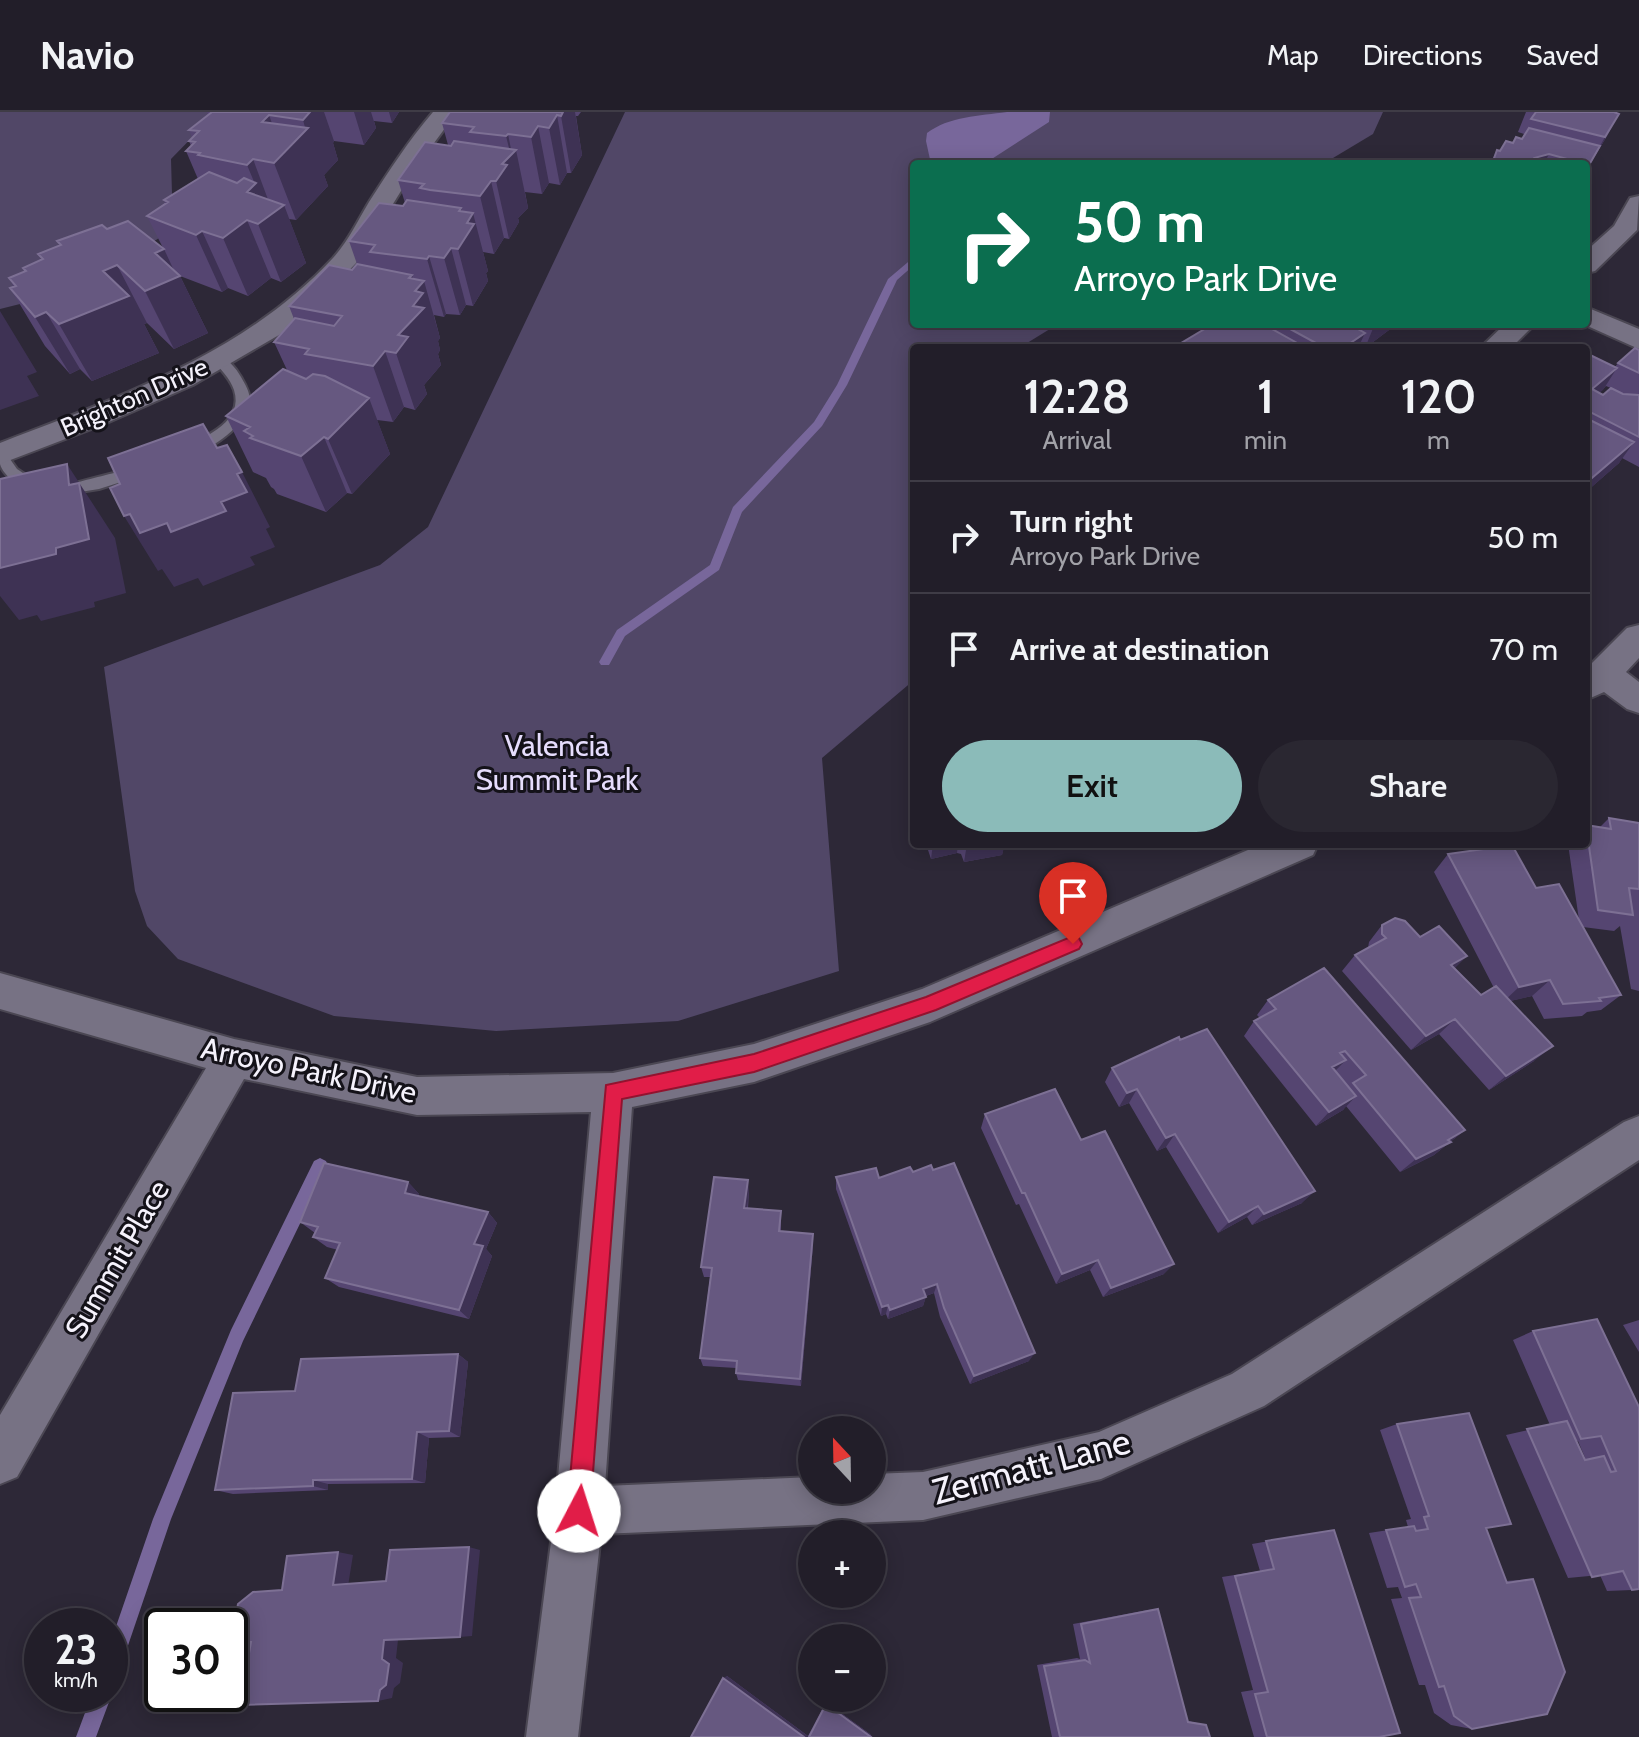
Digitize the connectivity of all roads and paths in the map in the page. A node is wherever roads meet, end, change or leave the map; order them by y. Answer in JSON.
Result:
{"nodes":[{"id":1,"x":445,"y":112,"type":"edge"},
{"id":2,"x":1639,"y":203,"type":"edge"},
{"id":3,"x":1590,"y":261,"type":"edge"},
{"id":4,"x":1590,"y":317,"type":"edge"},
{"id":5,"x":1516,"y":328,"type":"edge"},
{"id":6,"x":1639,"y":340,"type":"edge"},
{"id":7,"x":1498,"y":344,"type":"edge"},
{"id":8,"x":219,"y":359,"type":"junction"},
{"id":9,"x":0,"y":455,"type":"edge"},
{"id":10,"x":1639,"y":637,"type":"edge"},
{"id":11,"x":1595,"y":680,"type":"edge"},
{"id":12,"x":1639,"y":700,"type":"edge"},
{"id":13,"x":1291,"y":848,"type":"edge"},
{"id":14,"x":0,"y":991,"type":"edge"},
{"id":15,"x":234,"y":1058,"type":"junction"},
{"id":16,"x":613,"y":1092,"type":"junction"},
{"id":17,"x":1639,"y":1136,"type":"edge"},
{"id":18,"x":0,"y":1460,"type":"edge"},
{"id":19,"x":579,"y":1511,"type":"junction"},
{"id":20,"x":552,"y":1737,"type":"edge"}],
"edges":[{"from":1,"to":8,"type":"street","name":"Brighton Drive"},
{"from":2,"to":3,"type":"street"},
{"from":4,"to":6,"type":"street"},
{"from":5,"to":7,"type":"street"},
{"from":8,"to":9,"type":"street","name":"Brighton Drive"},
{"from":8,"to":9,"type":"lane"},
{"from":10,"to":11,"type":"street"},
{"from":11,"to":12,"type":"street"},
{"from":13,"to":16,"type":"street","name":"Arroyo Park Drive"},
{"from":14,"to":15,"type":"street","name":"Arroyo Park Drive"},
{"from":15,"to":16,"type":"street","name":"Arroyo Park Drive"},
{"from":15,"to":18,"type":"street","name":"Summit Place"},
{"from":16,"to":19,"type":"street"},
{"from":17,"to":19,"type":"street","name":"Zermatt Lane"},
{"from":19,"to":20,"type":"street"}]}
